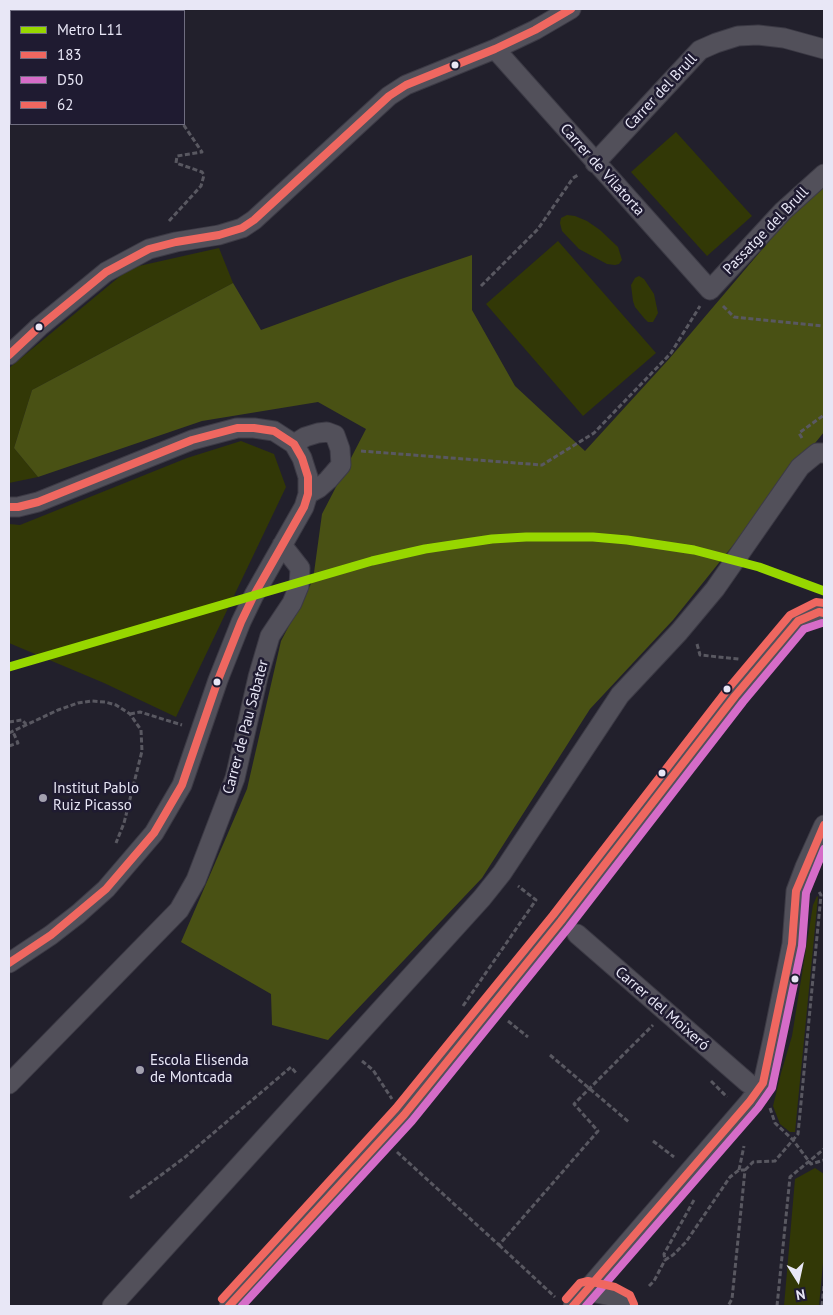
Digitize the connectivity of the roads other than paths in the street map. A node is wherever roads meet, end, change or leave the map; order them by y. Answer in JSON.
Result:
{"nodes":[{"id":1,"x":571,"y":9,"type":"edge"},
{"id":2,"x":495,"y":49,"type":"junction"},
{"id":3,"x":824,"y":49,"type":"edge"},
{"id":4,"x":595,"y":162,"type":"junction"},
{"id":5,"x":824,"y":174,"type":"edge"},
{"id":6,"x":710,"y":290,"type":"joint"},
{"id":7,"x":9,"y":355,"type":"edge"},
{"id":8,"x":294,"y":444,"type":"junction"},
{"id":9,"x":824,"y":453,"type":"edge"},
{"id":10,"x":308,"y":494,"type":"junction"},
{"id":11,"x":9,"y":507,"type":"edge"},
{"id":12,"x":282,"y":545,"type":"junction"},
{"id":13,"x":824,"y":613,"type":"edge"},
{"id":14,"x":824,"y":825,"type":"edge"},
{"id":15,"x":577,"y":934,"type":"dead end"},
{"id":16,"x":9,"y":963,"type":"edge"},
{"id":17,"x":748,"y":1083,"type":"dead end"},
{"id":18,"x":9,"y":1084,"type":"edge"},
{"id":19,"x":587,"y":1291,"type":"junction"},
{"id":20,"x":566,"y":1304,"type":"edge"},
{"id":21,"x":112,"y":1306,"type":"edge"},
{"id":22,"x":229,"y":1306,"type":"edge"},
{"id":23,"x":624,"y":1306,"type":"edge"}],
"edges":[{"from":1,"to":2,"type":"street"},
{"from":2,"to":4,"type":"street","name":"Carrer de Vilatorta"},
{"from":2,"to":7,"type":"street"},
{"from":3,"to":4,"type":"street","name":"Carrer del Brull"},
{"from":4,"to":6,"type":"street","name":"Carrer de Vilatorta"},
{"from":5,"to":6,"type":"street","name":"Passatge del Brull"},
{"from":8,"to":10,"type":"street"},
{"from":8,"to":10,"type":"street"},
{"from":8,"to":11,"type":"street"},
{"from":9,"to":21,"type":"street"},
{"from":10,"to":12,"type":"street"},
{"from":12,"to":16,"type":"street"},
{"from":12,"to":18,"type":"street","name":"Carrer de Pau Sabater"},
{"from":13,"to":22,"type":"street"},
{"from":14,"to":19,"type":"street"},
{"from":15,"to":17,"type":"street","name":"Carrer del Moixeró"},
{"from":19,"to":20,"type":"street"},
{"from":19,"to":23,"type":"street"}]}
